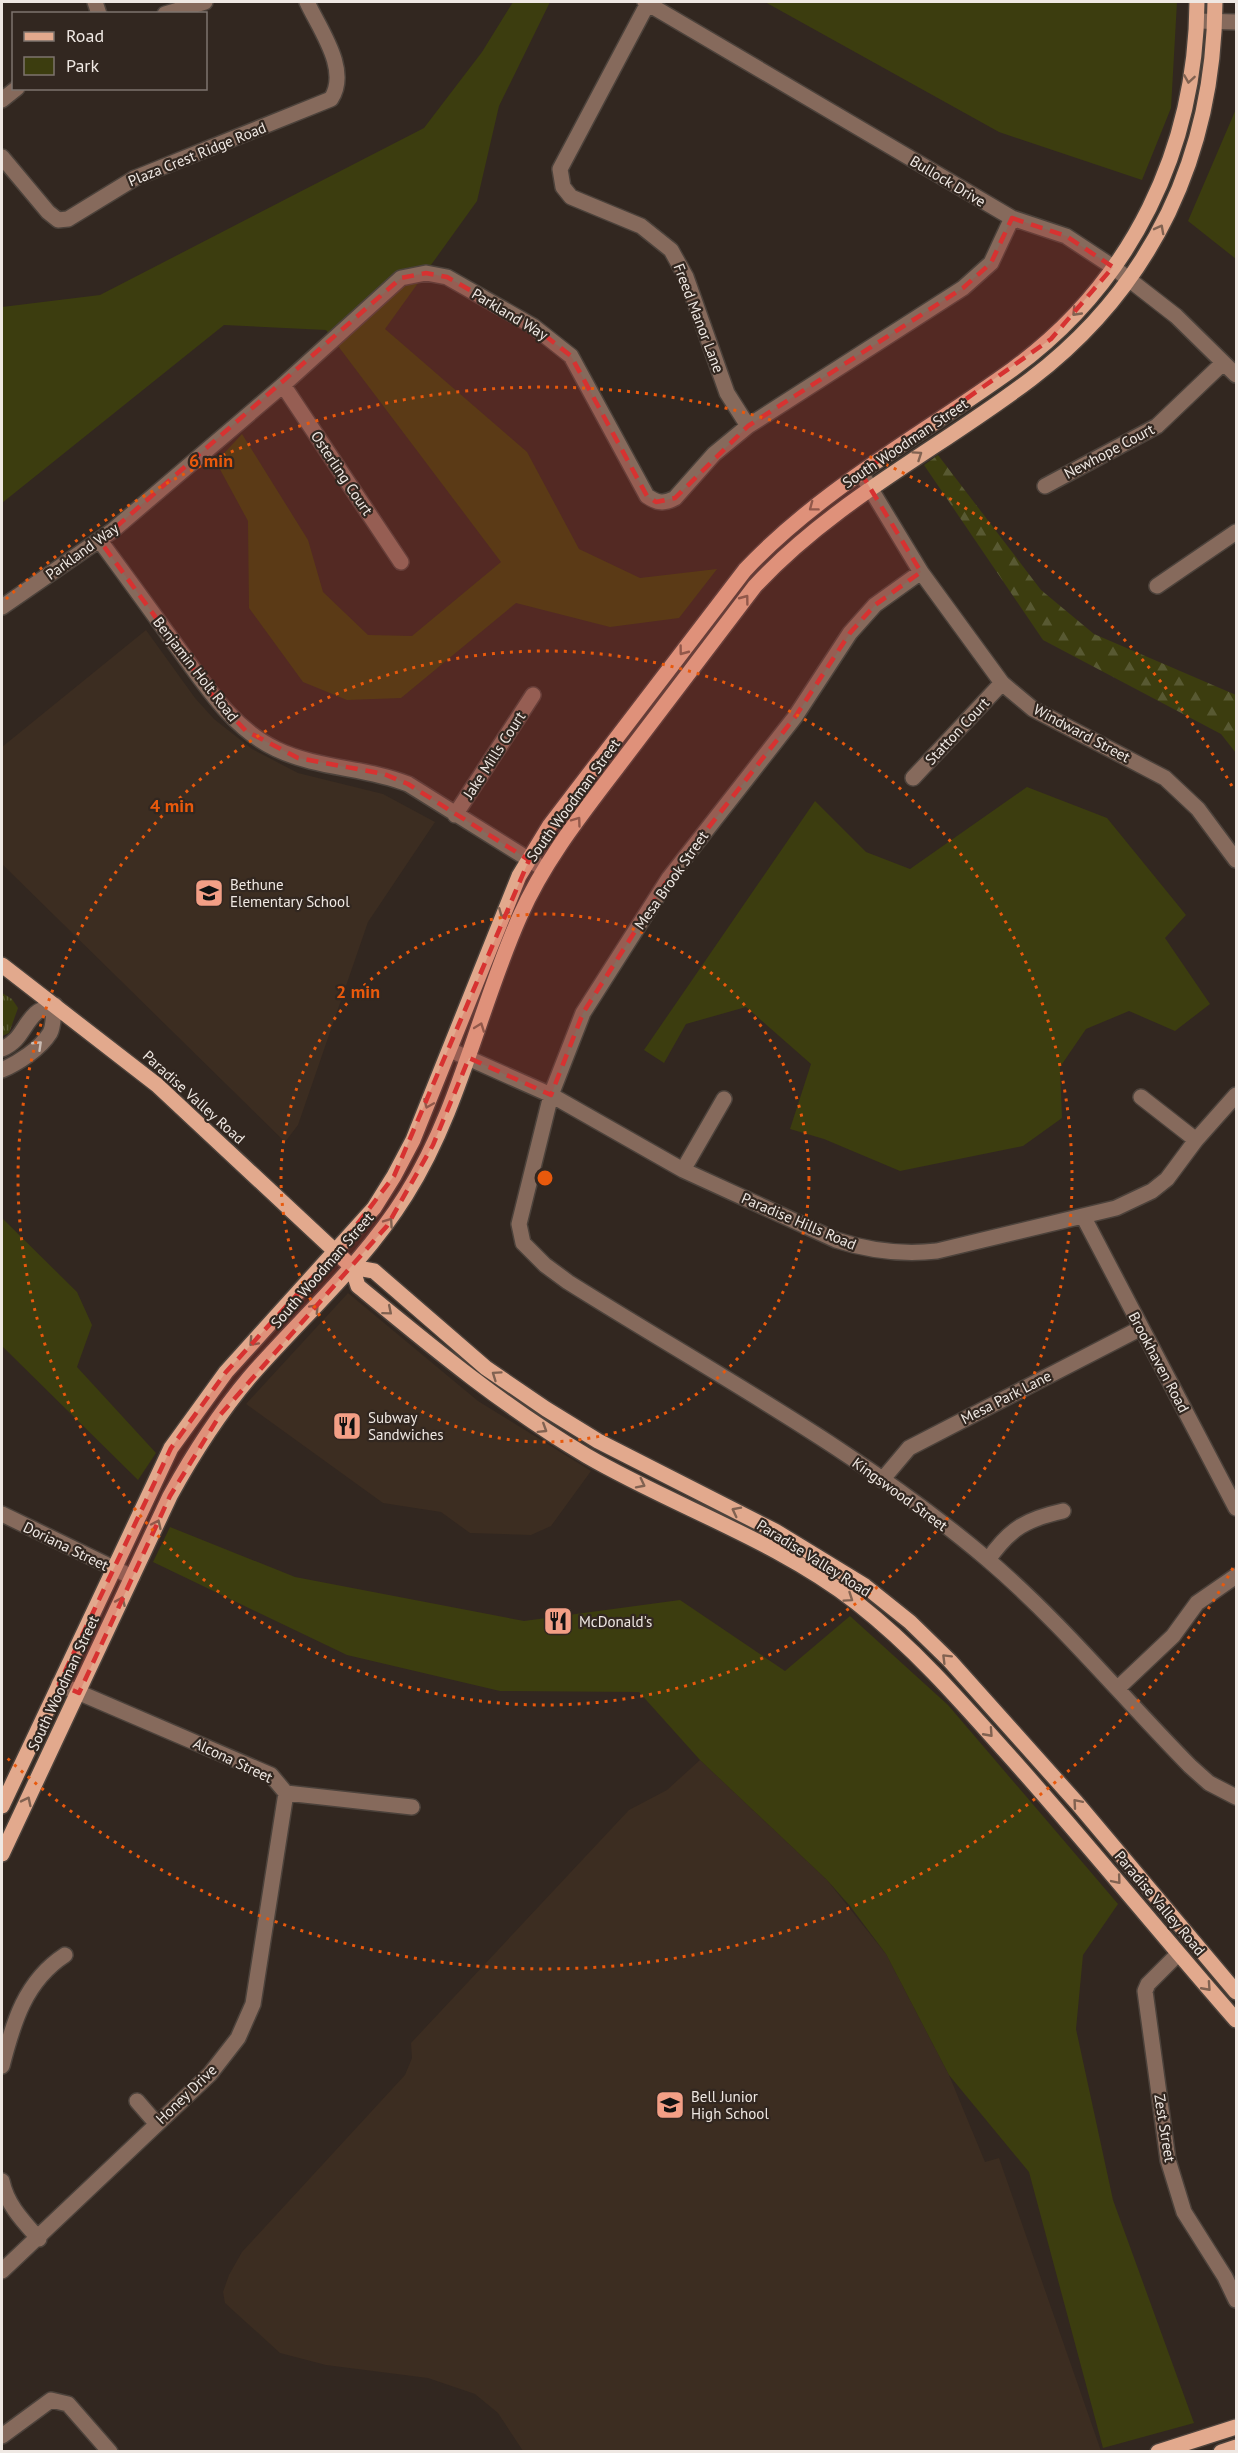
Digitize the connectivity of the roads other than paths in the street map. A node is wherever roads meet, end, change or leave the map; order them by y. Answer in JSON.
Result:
{"nodes":[{"id":1,"x":205,"y":2,"type":"edge"},
{"id":2,"x":307,"y":2,"type":"edge"},
{"id":3,"x":647,"y":2,"type":"edge"},
{"id":4,"x":1197,"y":2,"type":"edge"},
{"id":5,"x":1215,"y":2,"type":"edge"},
{"id":6,"x":172,"y":12,"type":"edge"},
{"id":7,"x":1197,"y":21,"type":"junction"},
{"id":8,"x":1236,"y":22,"type":"edge"},
{"id":9,"x":1215,"y":23,"type":"junction"},
{"id":10,"x":14,"y":90,"type":"edge"},
{"id":11,"x":2,"y":100,"type":"edge"},
{"id":12,"x":2,"y":156,"type":"edge"},
{"id":13,"x":1012,"y":218,"type":"junction"},
{"id":14,"x":1113,"y":267,"type":"junction"},
{"id":15,"x":1130,"y":279,"type":"junction"},
{"id":16,"x":1223,"y":363,"type":"junction"},
{"id":17,"x":1236,"y":375,"type":"edge"},
{"id":18,"x":283,"y":385,"type":"junction"},
{"id":19,"x":748,"y":426,"type":"junction"},
{"id":20,"x":861,"y":473,"type":"junction"},
{"id":21,"x":1045,"y":486,"type":"dead end"},
{"id":22,"x":870,"y":488,"type":"junction"},
{"id":23,"x":1236,"y":532,"type":"edge"},
{"id":24,"x":100,"y":541,"type":"junction"},
{"id":25,"x":401,"y":562,"type":"dead end"},
{"id":26,"x":921,"y":572,"type":"junction"},
{"id":27,"x":1157,"y":586,"type":"dead end"},
{"id":28,"x":2,"y":607,"type":"edge"},
{"id":29,"x":1002,"y":683,"type":"junction"},
{"id":30,"x":533,"y":695,"type":"dead end"},
{"id":31,"x":913,"y":778,"type":"dead end"},
{"id":32,"x":455,"y":815,"type":"junction"},
{"id":33,"x":529,"y":860,"type":"junction"},
{"id":34,"x":1236,"y":860,"type":"edge"},
{"id":35,"x":544,"y":869,"type":"junction"},
{"id":36,"x":2,"y":965,"type":"edge"},
{"id":37,"x":54,"y":1005,"type":"junction"},
{"id":38,"x":2,"y":1049,"type":"edge"},
{"id":39,"x":450,"y":1050,"type":"junction"},
{"id":40,"x":469,"y":1058,"type":"junction"},
{"id":41,"x":2,"y":1070,"type":"edge"},
{"id":42,"x":551,"y":1095,"type":"junction"},
{"id":43,"x":1236,"y":1095,"type":"edge"},
{"id":44,"x":1141,"y":1097,"type":"dead end"},
{"id":45,"x":724,"y":1099,"type":"dead end"},
{"id":46,"x":1196,"y":1140,"type":"junction"},
{"id":47,"x":682,"y":1170,"type":"junction"},
{"id":48,"x":1083,"y":1216,"type":"junction"},
{"id":49,"x":523,"y":1243,"type":"joint"},
{"id":50,"x":336,"y":1252,"type":"junction"},
{"id":51,"x":352,"y":1267,"type":"junction"},
{"id":52,"x":1141,"y":1328,"type":"junction"},
{"id":53,"x":882,"y":1480,"type":"junction"},
{"id":54,"x":1236,"y":1508,"type":"edge"},
{"id":55,"x":1063,"y":1511,"type":"dead end"},
{"id":56,"x":2,"y":1514,"type":"edge"},
{"id":57,"x":988,"y":1560,"type":"junction"},
{"id":58,"x":114,"y":1569,"type":"junction"},
{"id":59,"x":1236,"y":1576,"type":"edge"},
{"id":60,"x":132,"y":1577,"type":"junction"},
{"id":61,"x":59,"y":1684,"type":"junction"},
{"id":62,"x":1118,"y":1688,"type":"junction"},
{"id":63,"x":79,"y":1693,"type":"junction"},
{"id":64,"x":286,"y":1793,"type":"junction"},
{"id":65,"x":1236,"y":1797,"type":"edge"},
{"id":66,"x":2,"y":1806,"type":"edge"},
{"id":67,"x":412,"y":1807,"type":"dead end"},
{"id":68,"x":2,"y":1854,"type":"edge"},
{"id":69,"x":1178,"y":1954,"type":"junction"},
{"id":70,"x":65,"y":1955,"type":"dead end"},
{"id":71,"x":1236,"y":1992,"type":"edge"},
{"id":72,"x":1236,"y":2020,"type":"edge"},
{"id":73,"x":2,"y":2066,"type":"edge"},
{"id":74,"x":137,"y":2101,"type":"dead end"},
{"id":75,"x":156,"y":2122,"type":"junction"},
{"id":76,"x":2,"y":2181,"type":"edge"},
{"id":77,"x":39,"y":2239,"type":"junction"},
{"id":78,"x":2,"y":2271,"type":"edge"},
{"id":79,"x":1231,"y":2274,"type":"edge"},
{"id":80,"x":1236,"y":2300,"type":"edge"},
{"id":81,"x":1236,"y":2427,"type":"edge"},
{"id":82,"x":2,"y":2436,"type":"edge"},
{"id":83,"x":1236,"y":2447,"type":"edge"},
{"id":84,"x":110,"y":2451,"type":"edge"},
{"id":85,"x":1158,"y":2451,"type":"edge"},
{"id":86,"x":1221,"y":2451,"type":"edge"}],
"edges":[{"from":1,"to":6,"type":"street"},
{"from":2,"to":12,"type":"street","name":"Plaza Crest Ridge Road"},
{"from":3,"to":13,"type":"street","name":"Bullock Drive"},
{"from":3,"to":19,"type":"street","name":"Freed Manor Lane"},
{"from":4,"to":7,"type":"main road","name":"South Woodman Street"},
{"from":5,"to":9,"type":"main road","name":"South Woodman Street"},
{"from":7,"to":9,"type":"street"},
{"from":7,"to":14,"type":"main road","name":"South Woodman Street","one_way":true},
{"from":8,"to":9,"type":"street"},
{"from":15,"to":9,"type":"main road","name":"South Woodman Street","one_way":true},
{"from":10,"to":11,"type":"street"},
{"from":13,"to":14,"type":"street","name":"Bullock Drive"},
{"from":13,"to":19,"type":"street","name":"Parkland Way"},
{"from":14,"to":15,"type":"street","name":"Bullock Drive"},
{"from":14,"to":20,"type":"main road","name":"South Woodman Street","one_way":true},
{"from":15,"to":16,"type":"street","name":"Bullock Drive"},
{"from":22,"to":15,"type":"main road","name":"South Woodman Street","one_way":true},
{"from":16,"to":17,"type":"street","name":"Bullock Drive"},
{"from":16,"to":21,"type":"street","name":"Newhope Court"},
{"from":18,"to":19,"type":"street","name":"Parkland Way"},
{"from":18,"to":24,"type":"street","name":"Parkland Way"},
{"from":18,"to":25,"type":"street","name":"Osterling Court"},
{"from":20,"to":22,"type":"street","name":"Windward Street"},
{"from":20,"to":33,"type":"main road","name":"South Woodman Street","one_way":true},
{"from":22,"to":26,"type":"street","name":"Windward Street"},
{"from":35,"to":22,"type":"main road","name":"South Woodman Street","one_way":true},
{"from":23,"to":27,"type":"street"},
{"from":24,"to":28,"type":"street","name":"Parkland Way"},
{"from":24,"to":32,"type":"street","name":"Benjamin Holt Road"},
{"from":26,"to":29,"type":"street","name":"Windward Street"},
{"from":26,"to":42,"type":"street","name":"Mesa Brook Street"},
{"from":29,"to":31,"type":"street","name":"Statton Court"},
{"from":29,"to":34,"type":"street","name":"Windward Street"},
{"from":30,"to":32,"type":"street","name":"Jake Mills Court"},
{"from":32,"to":33,"type":"street","name":"Benjamin Holt Road"},
{"from":33,"to":35,"type":"street","name":"Benjamin Holt Road"},
{"from":33,"to":39,"type":"main road","name":"South Woodman Street","one_way":true},
{"from":40,"to":35,"type":"main road","name":"South Woodman Street","one_way":true},
{"from":36,"to":37,"type":"main road","name":"Paradise Valley Road"},
{"from":37,"to":38,"type":"street"},
{"from":41,"to":37,"type":"street","one_way":true},
{"from":37,"to":50,"type":"main road","name":"Paradise Valley Road"},
{"from":39,"to":40,"type":"street","name":"Paradise Hills Road"},
{"from":39,"to":50,"type":"main road","name":"South Woodman Street","one_way":true},
{"from":40,"to":42,"type":"street","name":"Paradise Hills Road"},
{"from":51,"to":40,"type":"main road","name":"South Woodman Street","one_way":true},
{"from":42,"to":47,"type":"street","name":"Paradise Hills Road"},
{"from":42,"to":49,"type":"street","name":"Mesa Brook Street"},
{"from":43,"to":46,"type":"street","name":"Paradise Hills Road"},
{"from":44,"to":46,"type":"street"},
{"from":45,"to":47,"type":"street"},
{"from":46,"to":48,"type":"street","name":"Paradise Hills Road"},
{"from":47,"to":48,"type":"street","name":"Paradise Hills Road"},
{"from":48,"to":52,"type":"street","name":"Brookhaven Road"},
{"from":49,"to":53,"type":"street","name":"Kingswood Street"},
{"from":50,"to":51,"type":"main road","name":"Paradise Valley Road"},
{"from":50,"to":58,"type":"main road","name":"South Woodman Street","one_way":true},
{"from":60,"to":51,"type":"main road","name":"South Woodman Street","one_way":true},
{"from":51,"to":69,"type":"main road","name":"Paradise Valley Road","one_way":true},
{"from":71,"to":51,"type":"main road","name":"Paradise Valley Road","one_way":true},
{"from":52,"to":53,"type":"street","name":"Mesa Park Lane"},
{"from":52,"to":54,"type":"street","name":"Brookhaven Road"},
{"from":53,"to":57,"type":"street","name":"Kingswood Street"},
{"from":55,"to":57,"type":"street"},
{"from":56,"to":58,"type":"street","name":"Doriana Street"},
{"from":57,"to":62,"type":"street","name":"Kingswood Street"},
{"from":58,"to":60,"type":"street","name":"Doriana Street"},
{"from":58,"to":61,"type":"main road","name":"South Woodman Street"},
{"from":59,"to":62,"type":"street"},
{"from":63,"to":60,"type":"main road","name":"South Woodman Street","one_way":true},
{"from":61,"to":63,"type":"street","name":"Alcona Street"},
{"from":61,"to":66,"type":"main road","name":"South Woodman Street"},
{"from":62,"to":65,"type":"street","name":"Kingswood Street"},
{"from":63,"to":64,"type":"street","name":"Alcona Street"},
{"from":68,"to":63,"type":"main road","name":"South Woodman Street","one_way":true},
{"from":64,"to":67,"type":"street","name":"Alcona Street"},
{"from":64,"to":75,"type":"street","name":"Honey Drive"},
{"from":69,"to":72,"type":"main road","name":"Paradise Valley Road","one_way":true},
{"from":69,"to":79,"type":"street","name":"Zest Street"},
{"from":70,"to":73,"type":"street"},
{"from":74,"to":75,"type":"street"},
{"from":75,"to":77,"type":"street","name":"Honey Drive"},
{"from":76,"to":77,"type":"street"},
{"from":77,"to":78,"type":"street","name":"Honey Drive"},
{"from":79,"to":80,"type":"street","name":"Zest Street"},
{"from":81,"to":85,"type":"main road"},
{"from":82,"to":84,"type":"street"},
{"from":83,"to":86,"type":"main road"}]}
